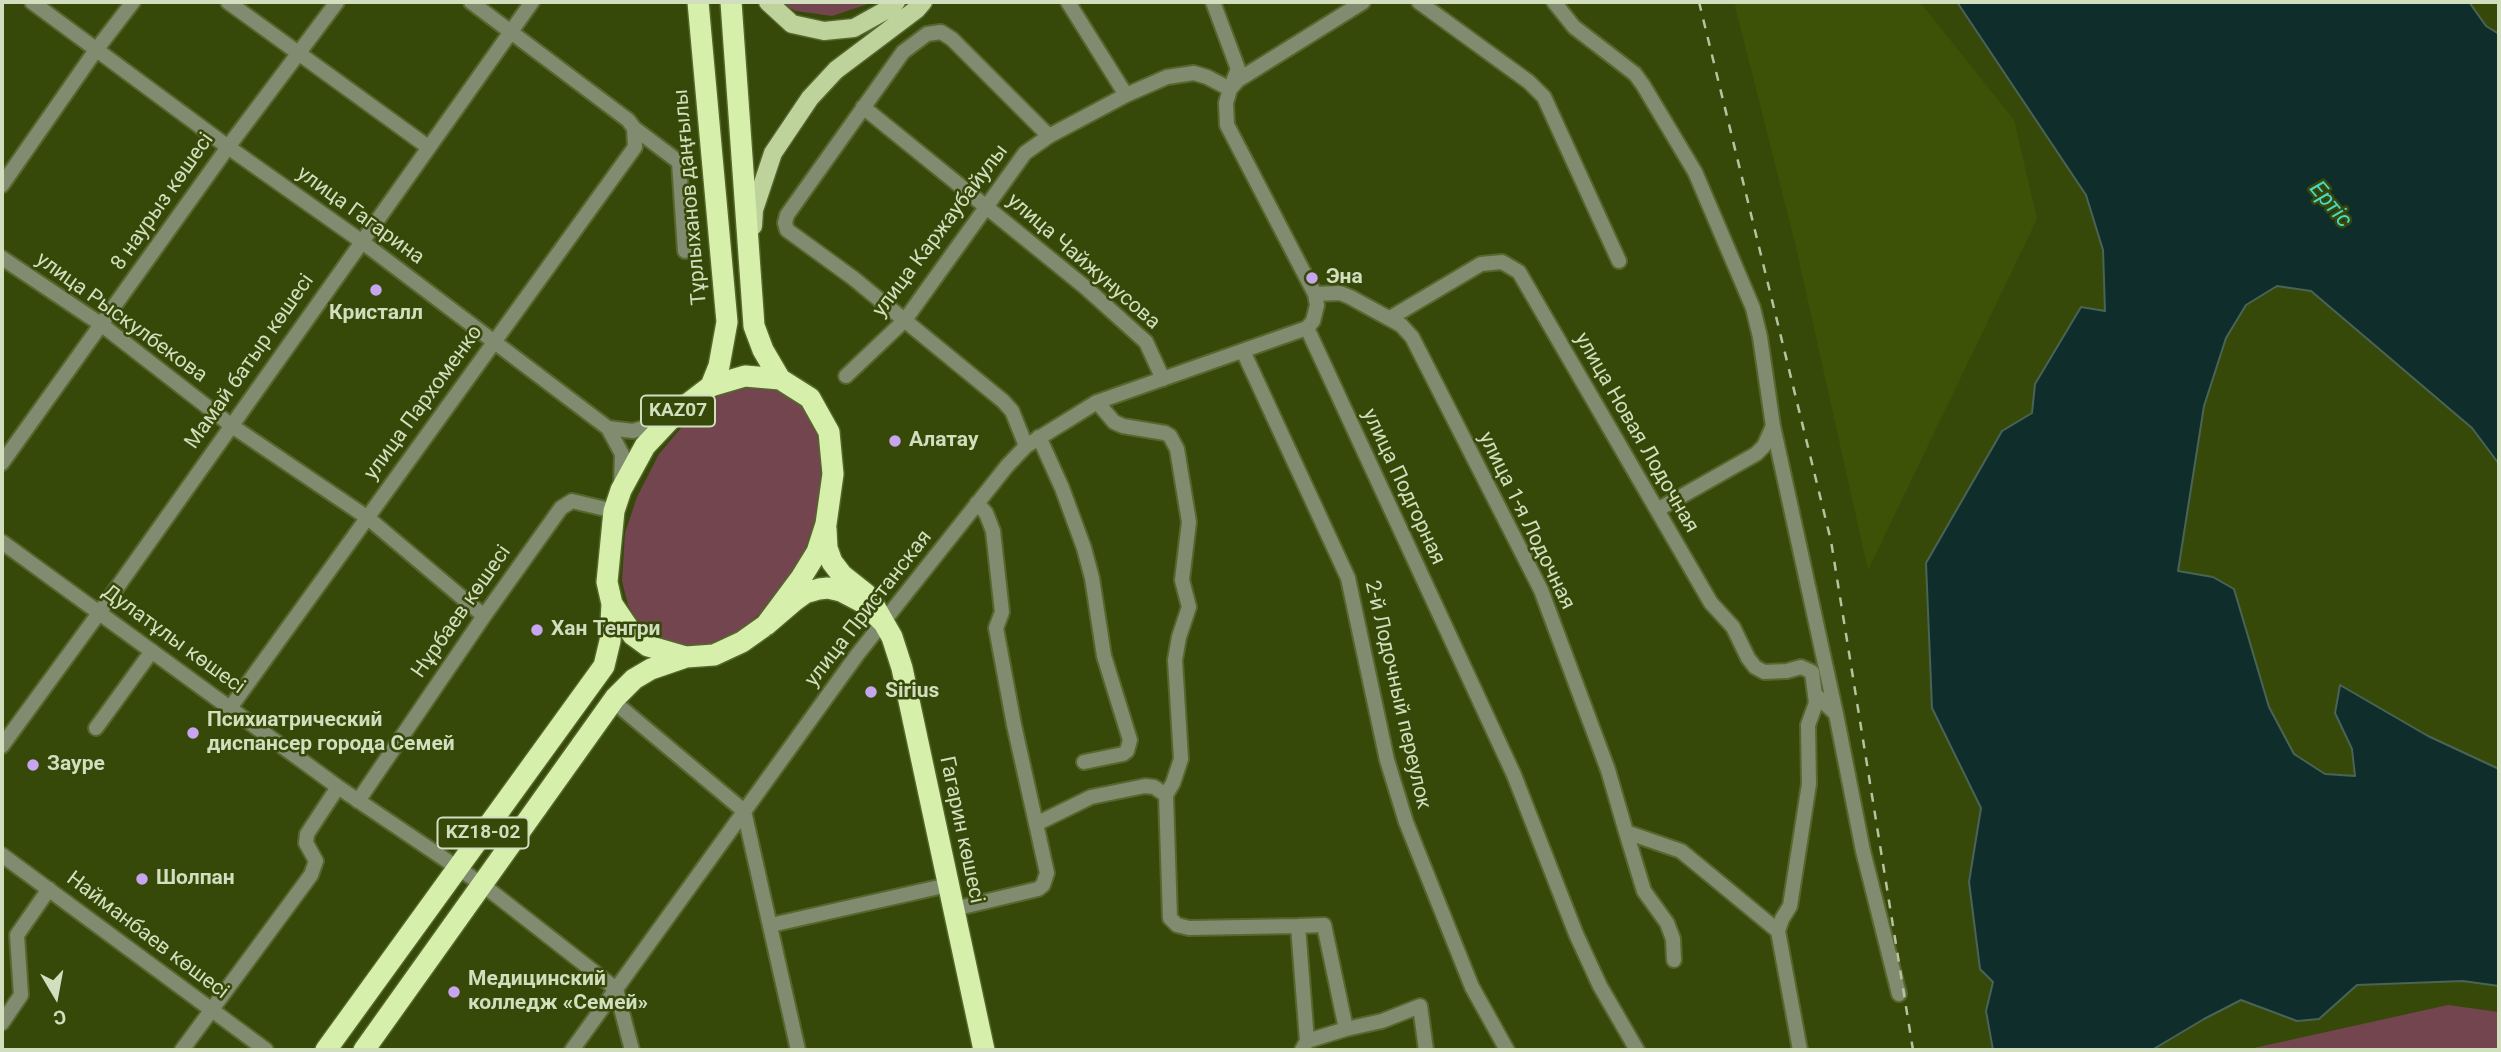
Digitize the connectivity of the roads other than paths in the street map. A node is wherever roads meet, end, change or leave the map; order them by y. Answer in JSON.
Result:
{"nodes":[{"id":1,"x":32,"y":2,"type":"edge"},
{"id":2,"x":134,"y":2,"type":"edge"},
{"id":3,"x":228,"y":2,"type":"edge"},
{"id":4,"x":337,"y":2,"type":"edge"},
{"id":5,"x":471,"y":2,"type":"edge"},
{"id":6,"x":533,"y":2,"type":"edge"},
{"id":7,"x":543,"y":2,"type":"edge"},
{"id":8,"x":698,"y":2,"type":"edge"},
{"id":9,"x":731,"y":2,"type":"edge"},
{"id":10,"x":768,"y":2,"type":"edge"},
{"id":11,"x":896,"y":2,"type":"edge"},
{"id":12,"x":923,"y":2,"type":"edge"},
{"id":13,"x":1068,"y":2,"type":"edge"},
{"id":14,"x":1213,"y":2,"type":"edge"},
{"id":15,"x":1363,"y":2,"type":"edge"},
{"id":16,"x":1419,"y":2,"type":"edge"},
{"id":17,"x":1554,"y":2,"type":"edge"},
{"id":18,"x":516,"y":34,"type":"junction"},
{"id":19,"x":96,"y":50,"type":"junction"},
{"id":20,"x":299,"y":54,"type":"junction"},
{"id":21,"x":1230,"y":89,"type":"junction"},
{"id":22,"x":1126,"y":95,"type":"junction"},
{"id":23,"x":863,"y":107,"type":"junction"},
{"id":24,"x":631,"y":124,"type":"junction"},
{"id":25,"x":1049,"y":136,"type":"junction"},
{"id":26,"x":228,"y":147,"type":"junction"},
{"id":27,"x":428,"y":147,"type":"junction"},
{"id":28,"x":2,"y":185,"type":"edge"},
{"id":29,"x":985,"y":206,"type":"junction"},
{"id":30,"x":364,"y":244,"type":"junction"},
{"id":31,"x":685,"y":251,"type":"dead end"},
{"id":32,"x":2,"y":258,"type":"edge"},
{"id":33,"x":1619,"y":261,"type":"dead end"},
{"id":34,"x":749,"y":275,"type":"junction"},
{"id":35,"x":1315,"y":294,"type":"junction"},
{"id":36,"x":1390,"y":318,"type":"junction"},
{"id":37,"x":905,"y":320,"type":"junction"},
{"id":38,"x":102,"y":326,"type":"junction"},
{"id":39,"x":1307,"y":328,"type":"junction"},
{"id":40,"x":494,"y":341,"type":"junction"},
{"id":41,"x":1243,"y":351,"type":"junction"},
{"id":42,"x":846,"y":376,"type":"dead end"},
{"id":43,"x":780,"y":379,"type":"junction"},
{"id":44,"x":1163,"y":379,"type":"junction"},
{"id":45,"x":711,"y":386,"type":"junction"},
{"id":46,"x":1097,"y":402,"type":"junction"},
{"id":47,"x":677,"y":412,"type":"junction"},
{"id":48,"x":232,"y":426,"type":"junction"},
{"id":49,"x":1773,"y":426,"type":"junction"},
{"id":50,"x":608,"y":428,"type":"junction"},
{"id":51,"x":1039,"y":436,"type":"junction"},
{"id":52,"x":1026,"y":446,"type":"junction"},
{"id":53,"x":2,"y":464,"type":"edge"},
{"id":54,"x":617,"y":501,"type":"junction"},
{"id":55,"x":977,"y":503,"type":"junction"},
{"id":56,"x":1657,"y":510,"type":"junction"},
{"id":57,"x":368,"y":518,"type":"junction"},
{"id":58,"x":826,"y":524,"type":"junction"},
{"id":59,"x":2,"y":542,"type":"edge"},
{"id":60,"x":612,"y":604,"type":"junction"},
{"id":61,"x":99,"y":613,"type":"junction"},
{"id":62,"x":484,"y":615,"type":"junction"},
{"id":63,"x":883,"y":622,"type":"junction"},
{"id":64,"x":766,"y":625,"type":"junction"},
{"id":65,"x":152,"y":651,"type":"junction"},
{"id":66,"x":686,"y":657,"type":"junction"},
{"id":67,"x":1815,"y":694,"type":"junction"},
{"id":68,"x":613,"y":701,"type":"junction"},
{"id":69,"x":230,"y":708,"type":"junction"},
{"id":70,"x":1836,"y":714,"type":"junction"},
{"id":71,"x":96,"y":728,"type":"dead end"},
{"id":72,"x":2,"y":746,"type":"edge"},
{"id":73,"x":1084,"y":762,"type":"dead end"},
{"id":74,"x":338,"y":787,"type":"junction"},
{"id":75,"x":1166,"y":795,"type":"junction"},
{"id":76,"x":358,"y":801,"type":"junction"},
{"id":77,"x":744,"y":811,"type":"junction"},
{"id":78,"x":1036,"y":824,"type":"junction"},
{"id":79,"x":1626,"y":832,"type":"junction"},
{"id":80,"x":2,"y":855,"type":"edge"},
{"id":81,"x":457,"y":869,"type":"junction"},
{"id":82,"x":483,"y":885,"type":"junction"},
{"id":83,"x":948,"y":886,"type":"junction"},
{"id":84,"x":49,"y":889,"type":"junction"},
{"id":85,"x":954,"y":909,"type":"junction"},
{"id":86,"x":771,"y":925,"type":"junction"},
{"id":87,"x":1298,"y":926,"type":"junction"},
{"id":88,"x":1778,"y":931,"type":"junction"},
{"id":89,"x":1674,"y":960,"type":"dead end"},
{"id":90,"x":616,"y":989,"type":"junction"},
{"id":91,"x":1899,"y":994,"type":"dead end"},
{"id":92,"x":211,"y":1010,"type":"junction"},
{"id":93,"x":2,"y":1023,"type":"edge"},
{"id":94,"x":1346,"y":1029,"type":"junction"},
{"id":95,"x":1304,"y":1046,"type":"edge"},
{"id":96,"x":182,"y":1050,"type":"edge"},
{"id":97,"x":266,"y":1050,"type":"edge"},
{"id":98,"x":326,"y":1050,"type":"edge"},
{"id":99,"x":364,"y":1050,"type":"edge"},
{"id":100,"x":572,"y":1050,"type":"edge"},
{"id":101,"x":632,"y":1050,"type":"edge"},
{"id":102,"x":798,"y":1050,"type":"edge"},
{"id":103,"x":984,"y":1050,"type":"edge"},
{"id":104,"x":1426,"y":1050,"type":"edge"},
{"id":105,"x":1507,"y":1050,"type":"edge"},
{"id":106,"x":1637,"y":1050,"type":"edge"},
{"id":107,"x":1800,"y":1050,"type":"edge"}],
"edges":[{"from":1,"to":19,"type":"street","name":"улица Гагарина"},
{"from":2,"to":19,"type":"street"},
{"from":3,"to":20,"type":"street"},
{"from":4,"to":20,"type":"street","name":"8 наурыз көшесі"},
{"from":5,"to":18,"type":"street"},
{"from":6,"to":18,"type":"street","name":"Мамай батыр көшесі"},
{"from":7,"to":18,"type":"street","name":"Мамай батыр көшесі"},
{"from":8,"to":45,"type":"highway","name":"Тұрлыханов даңғылы","number":"KAZ07"},
{"from":9,"to":34,"type":"highway","number":"KAZ07"},
{"from":10,"to":11,"type":"main road"},
{"from":12,"to":34,"type":"main road"},
{"from":13,"to":22,"type":"street"},
{"from":14,"to":21,"type":"street"},
{"from":15,"to":21,"type":"street"},
{"from":16,"to":33,"type":"street"},
{"from":17,"to":49,"type":"street"},
{"from":18,"to":24,"type":"street"},
{"from":18,"to":27,"type":"street","name":"Мамай батыр көшесі"},
{"from":18,"to":30,"type":"street","name":"Мамай батыр көшесі"},
{"from":19,"to":26,"type":"street","name":"улица Гагарина"},
{"from":19,"to":28,"type":"street"},
{"from":20,"to":26,"type":"street","name":"8 наурыз көшесі"},
{"from":20,"to":27,"type":"street"},
{"from":21,"to":22,"type":"street","name":"улица Каржаубайулы"},
{"from":21,"to":35,"type":"street"},
{"from":22,"to":25,"type":"street","name":"улица Каржаубайулы"},
{"from":23,"to":25,"type":"street"},
{"from":23,"to":29,"type":"street","name":"улица Чайжунусова"},
{"from":23,"to":37,"type":"street"},
{"from":24,"to":31,"type":"street"},
{"from":24,"to":40,"type":"street","name":"улица Пархоменко"},
{"from":25,"to":29,"type":"street","name":"улица Каржаубайулы"},
{"from":26,"to":30,"type":"street","name":"улица Гагарина"},
{"from":26,"to":38,"type":"street","name":"8 наурыз көшесі"},
{"from":27,"to":30,"type":"street","name":"Мамай батыр көшесі"},
{"from":29,"to":37,"type":"street","name":"улица Каржаубайулы"},
{"from":29,"to":44,"type":"street","name":"улица Чайжунусова"},
{"from":30,"to":40,"type":"street","name":"улица Гагарина"},
{"from":30,"to":48,"type":"street","name":"Мамай батыр көшесі"},
{"from":32,"to":38,"type":"street","name":"улица Рыскулбекова"},
{"from":34,"to":43,"type":"highway","number":"KAZ07"},
{"from":35,"to":36,"type":"street","name":"улица 1-я Лодочная"},
{"from":35,"to":39,"type":"street"},
{"from":36,"to":56,"type":"street","name":"улица Новая Лодочная"},
{"from":36,"to":79,"type":"street","name":"улица 1-я Лодочная"},
{"from":37,"to":42,"type":"street","name":"улица Каржаубайулы"},
{"from":37,"to":52,"type":"street"},
{"from":38,"to":48,"type":"street","name":"улица Рыскулбекова"},
{"from":38,"to":53,"type":"street","name":"8 наурыз көшесі"},
{"from":39,"to":41,"type":"street","name":"улица Пристанская"},
{"from":39,"to":106,"type":"street","name":"улица Подгорная"},
{"from":40,"to":50,"type":"street","name":"улица Гагарина"},
{"from":40,"to":57,"type":"street","name":"улица Пархоменко"},
{"from":41,"to":44,"type":"street","name":"улица Пристанская"},
{"from":41,"to":105,"type":"street","name":"2-й Лодочный переулок"},
{"from":43,"to":45,"type":"highway","number":"KAZ07"},
{"from":43,"to":58,"type":"highway","number":"KAZ07"},
{"from":44,"to":46,"type":"street","name":"улица Пристанская"},
{"from":45,"to":47,"type":"highway","number":"KAZ07"},
{"from":46,"to":51,"type":"street","name":"улица Пристанская"},
{"from":46,"to":75,"type":"street"},
{"from":47,"to":50,"type":"street"},
{"from":47,"to":54,"type":"highway","number":"KAZ07"},
{"from":48,"to":57,"type":"street","name":"улица Рыскулбекова"},
{"from":48,"to":61,"type":"street","name":"Мамай батыр көшесі"},
{"from":49,"to":56,"type":"street"},
{"from":49,"to":70,"type":"street"},
{"from":50,"to":54,"type":"street","name":"улица Гагарина"},
{"from":51,"to":52,"type":"street","name":"улица Пристанская"},
{"from":51,"to":73,"type":"street"},
{"from":52,"to":55,"type":"street","name":"улица Пристанская"},
{"from":54,"to":60,"type":"highway","number":"KAZ07"},
{"from":54,"to":62,"type":"street","name":"Нұрбаев көшесі"},
{"from":55,"to":63,"type":"street","name":"улица Пристанская"},
{"from":55,"to":78,"type":"street"},
{"from":56,"to":67,"type":"street","name":"улица Новая Лодочная"},
{"from":57,"to":62,"type":"street","name":"улица Рыскулбекова"},
{"from":57,"to":69,"type":"street","name":"улица Пархоменко"},
{"from":58,"to":63,"type":"highway","number":"KAZ07"},
{"from":58,"to":64,"type":"highway","number":"KAZ07"},
{"from":59,"to":61,"type":"street","name":"Дулатұлы көшесі"},
{"from":60,"to":66,"type":"highway","number":"KAZ07"},
{"from":60,"to":81,"type":"highway","number":"KZ18-02"},
{"from":61,"to":65,"type":"street","name":"Дулатұлы көшесі"},
{"from":61,"to":72,"type":"street","name":"Мамай батыр көшесі"},
{"from":62,"to":76,"type":"street","name":"Нұрбаев көшесі"},
{"from":63,"to":64,"type":"highway","number":"KAZ07"},
{"from":63,"to":77,"type":"street","name":"улица Пристанская"},
{"from":63,"to":83,"type":"highway","name":"Гагарин көшесі","number":"KAZ07"},
{"from":64,"to":66,"type":"highway","number":"KAZ07"},
{"from":65,"to":69,"type":"street","name":"Дулатұлы көшесі"},
{"from":65,"to":71,"type":"street"},
{"from":66,"to":68,"type":"highway","number":"KZ18-02"},
{"from":67,"to":70,"type":"street"},
{"from":67,"to":88,"type":"street"},
{"from":68,"to":77,"type":"street"},
{"from":68,"to":82,"type":"highway","number":"KZ18-02"},
{"from":69,"to":74,"type":"street","name":"Дулатұлы көшесі"},
{"from":70,"to":91,"type":"street"},
{"from":74,"to":76,"type":"street","name":"Дулатұлы көшесі"},
{"from":74,"to":92,"type":"street"},
{"from":75,"to":78,"type":"street"},
{"from":75,"to":87,"type":"street"},
{"from":76,"to":81,"type":"street","name":"Дулатұлы көшесі"},
{"from":77,"to":86,"type":"street"},
{"from":77,"to":90,"type":"street","name":"улица Пристанская"},
{"from":78,"to":85,"type":"street"},
{"from":79,"to":88,"type":"street"},
{"from":79,"to":89,"type":"street","name":"улица 1-я Лодочная"},
{"from":80,"to":84,"type":"street","name":"Найманбаев көшесі"},
{"from":81,"to":82,"type":"street","name":"Дулатұлы көшесі"},
{"from":81,"to":98,"type":"highway","number":"KZ18-02"},
{"from":82,"to":90,"type":"street","name":"Дулатұлы көшесі"},
{"from":82,"to":99,"type":"highway","number":"KZ18-02"},
{"from":83,"to":85,"type":"highway","name":"Гагарин көшесі","number":"KAZ07"},
{"from":83,"to":86,"type":"street"},
{"from":84,"to":92,"type":"street","name":"Найманбаев көшесі"},
{"from":84,"to":93,"type":"street"},
{"from":85,"to":103,"type":"highway","name":"Гагарин көшесі","number":"KAZ07"},
{"from":86,"to":102,"type":"street"},
{"from":87,"to":94,"type":"street"},
{"from":87,"to":95,"type":"street"},
{"from":88,"to":107,"type":"street"},
{"from":90,"to":100,"type":"street","name":"улица Пристанская"},
{"from":90,"to":101,"type":"street"},
{"from":92,"to":96,"type":"street"},
{"from":92,"to":97,"type":"street","name":"Найманбаев көшесі"},
{"from":94,"to":95,"type":"street"},
{"from":94,"to":104,"type":"street"}]}
